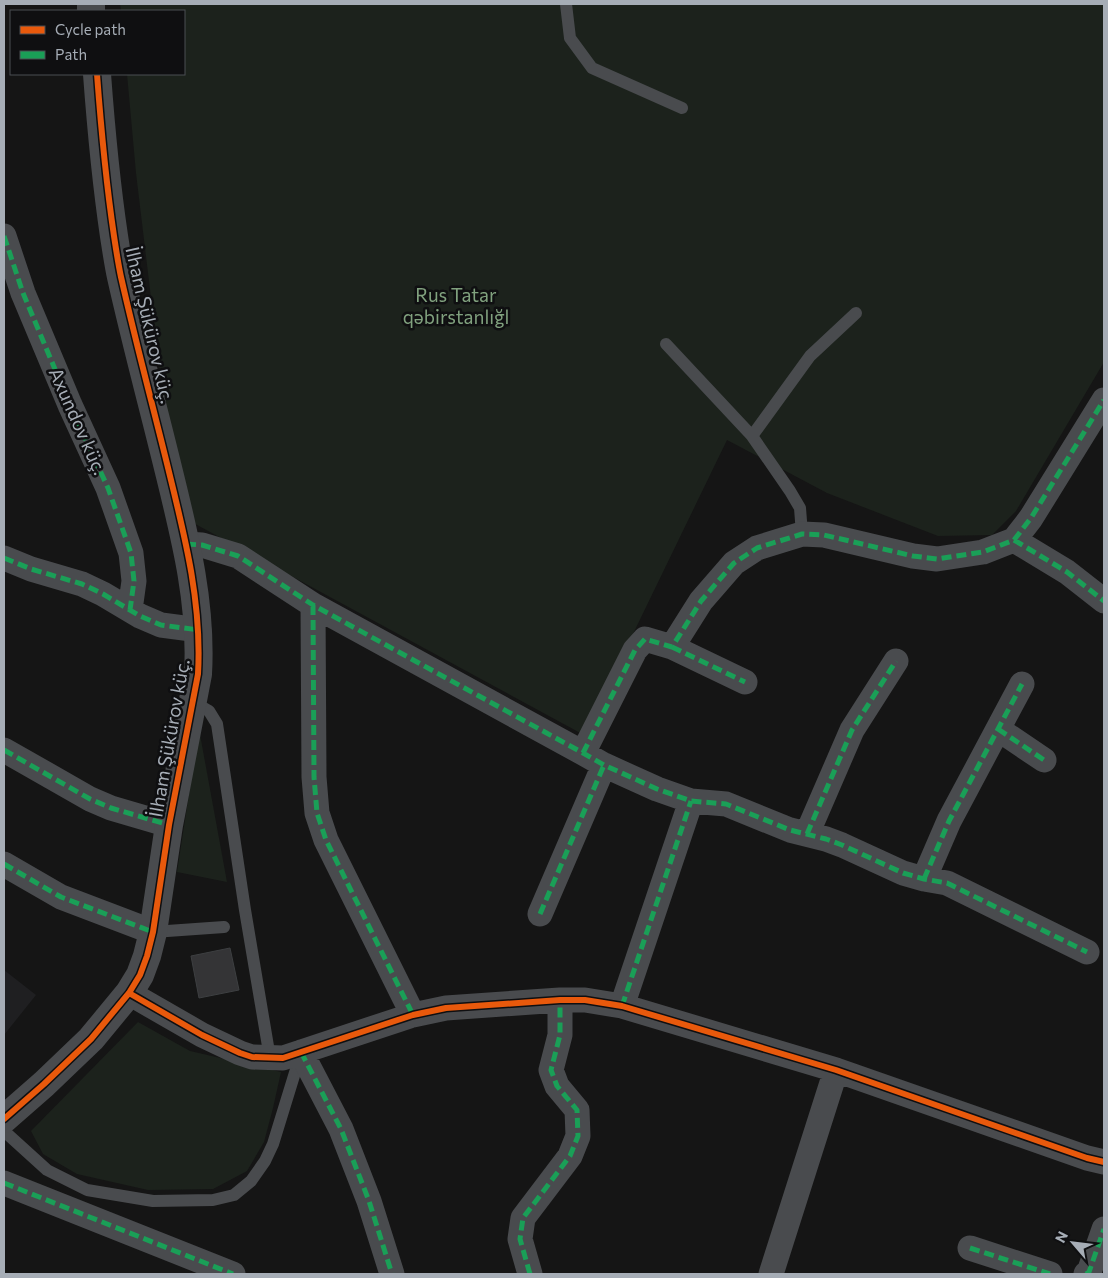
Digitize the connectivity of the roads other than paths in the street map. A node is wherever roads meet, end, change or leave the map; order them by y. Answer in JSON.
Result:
{"nodes":[{"id":1,"x":566,"y":4,"type":"edge"},
{"id":2,"x":97,"y":75,"type":"edge"},
{"id":3,"x":682,"y":108,"type":"dead end"},
{"id":4,"x":4,"y":236,"type":"edge"},
{"id":5,"x":856,"y":313,"type":"dead end"},
{"id":6,"x":666,"y":344,"type":"dead end"},
{"id":7,"x":1104,"y":400,"type":"edge"},
{"id":8,"x":752,"y":436,"type":"junction"},
{"id":9,"x":802,"y":534,"type":"junction"},
{"id":10,"x":1014,"y":540,"type":"junction"},
{"id":11,"x":186,"y":544,"type":"junction"},
{"id":12,"x":4,"y":558,"type":"edge"},
{"id":13,"x":1104,"y":601,"type":"edge"},
{"id":14,"x":313,"y":605,"type":"junction"},
{"id":15,"x":130,"y":610,"type":"junction"},
{"id":16,"x":199,"y":630,"type":"junction"},
{"id":17,"x":672,"y":647,"type":"junction"},
{"id":18,"x":896,"y":660,"type":"dead end"},
{"id":19,"x":745,"y":682,"type":"dead end"},
{"id":20,"x":1022,"y":684,"type":"dead end"},
{"id":21,"x":192,"y":702,"type":"junction"},
{"id":22,"x":998,"y":729,"type":"junction"},
{"id":23,"x":4,"y":750,"type":"edge"},
{"id":24,"x":583,"y":753,"type":"junction"},
{"id":25,"x":1044,"y":760,"type":"dead end"},
{"id":26,"x":604,"y":766,"type":"junction"},
{"id":27,"x":691,"y":801,"type":"junction"},
{"id":28,"x":169,"y":825,"type":"junction"},
{"id":29,"x":807,"y":834,"type":"junction"},
{"id":30,"x":4,"y":864,"type":"edge"},
{"id":31,"x":924,"y":879,"type":"junction"},
{"id":32,"x":540,"y":914,"type":"dead end"},
{"id":33,"x":224,"y":927,"type":"dead end"},
{"id":34,"x":153,"y":932,"type":"junction"},
{"id":35,"x":1087,"y":952,"type":"dead end"},
{"id":36,"x":129,"y":993,"type":"junction"},
{"id":37,"x":560,"y":1000,"type":"junction"},
{"id":38,"x":622,"y":1006,"type":"junction"},
{"id":39,"x":413,"y":1015,"type":"junction"},
{"id":40,"x":301,"y":1052,"type":"junction"},
{"id":41,"x":270,"y":1058,"type":"junction"},
{"id":42,"x":836,"y":1070,"type":"junction"},
{"id":43,"x":4,"y":1120,"type":"edge"},
{"id":44,"x":4,"y":1130,"type":"edge"},
{"id":45,"x":1104,"y":1162,"type":"edge"},
{"id":46,"x":4,"y":1183,"type":"edge"},
{"id":47,"x":1104,"y":1229,"type":"edge"},
{"id":48,"x":970,"y":1248,"type":"dead end"},
{"id":49,"x":233,"y":1274,"type":"edge"},
{"id":50,"x":392,"y":1274,"type":"edge"},
{"id":51,"x":530,"y":1274,"type":"edge"},
{"id":52,"x":771,"y":1274,"type":"edge"},
{"id":53,"x":1050,"y":1274,"type":"edge"},
{"id":54,"x":1086,"y":1274,"type":"edge"}],
"edges":[{"from":1,"to":3,"type":"lane"},
{"from":2,"to":11,"type":"street","name":"İlham Şükürov küç."},
{"from":4,"to":15,"type":"street","name":"Axundov küç."},
{"from":5,"to":8,"type":"lane"},
{"from":6,"to":8,"type":"lane"},
{"from":7,"to":10,"type":"street"},
{"from":8,"to":9,"type":"lane"},
{"from":9,"to":10,"type":"street"},
{"from":9,"to":17,"type":"street"},
{"from":10,"to":13,"type":"street"},
{"from":11,"to":14,"type":"street"},
{"from":11,"to":16,"type":"street","name":"İlham Şükürov küç."},
{"from":12,"to":15,"type":"street"},
{"from":14,"to":24,"type":"street"},
{"from":14,"to":39,"type":"street"},
{"from":15,"to":16,"type":"street"},
{"from":16,"to":21,"type":"street","name":"İlham Şükürov küç."},
{"from":17,"to":19,"type":"street"},
{"from":17,"to":24,"type":"street"},
{"from":18,"to":29,"type":"street"},
{"from":20,"to":22,"type":"street"},
{"from":21,"to":28,"type":"street","name":"İlham Şükürov küç."},
{"from":21,"to":41,"type":"lane"},
{"from":22,"to":25,"type":"street"},
{"from":22,"to":31,"type":"street"},
{"from":23,"to":28,"type":"street"},
{"from":24,"to":26,"type":"street"},
{"from":26,"to":27,"type":"street"},
{"from":26,"to":32,"type":"street"},
{"from":27,"to":29,"type":"street"},
{"from":27,"to":38,"type":"street"},
{"from":28,"to":34,"type":"street","name":"İlham Şükürov küç."},
{"from":29,"to":31,"type":"street"},
{"from":30,"to":34,"type":"street"},
{"from":31,"to":35,"type":"street"},
{"from":33,"to":34,"type":"lane"},
{"from":34,"to":36,"type":"street","name":"İlham Şükürov küç."},
{"from":36,"to":41,"type":"street"},
{"from":36,"to":43,"type":"street","name":"İlham Şükürov küç."},
{"from":37,"to":38,"type":"street"},
{"from":37,"to":39,"type":"street"},
{"from":37,"to":51,"type":"street"},
{"from":38,"to":42,"type":"street"},
{"from":39,"to":40,"type":"street"},
{"from":40,"to":41,"type":"street"},
{"from":40,"to":44,"type":"lane"},
{"from":40,"to":50,"type":"street"},
{"from":42,"to":45,"type":"street"},
{"from":42,"to":52,"type":"street"},
{"from":46,"to":49,"type":"street"},
{"from":47,"to":54,"type":"street"},
{"from":48,"to":53,"type":"street"}]}
